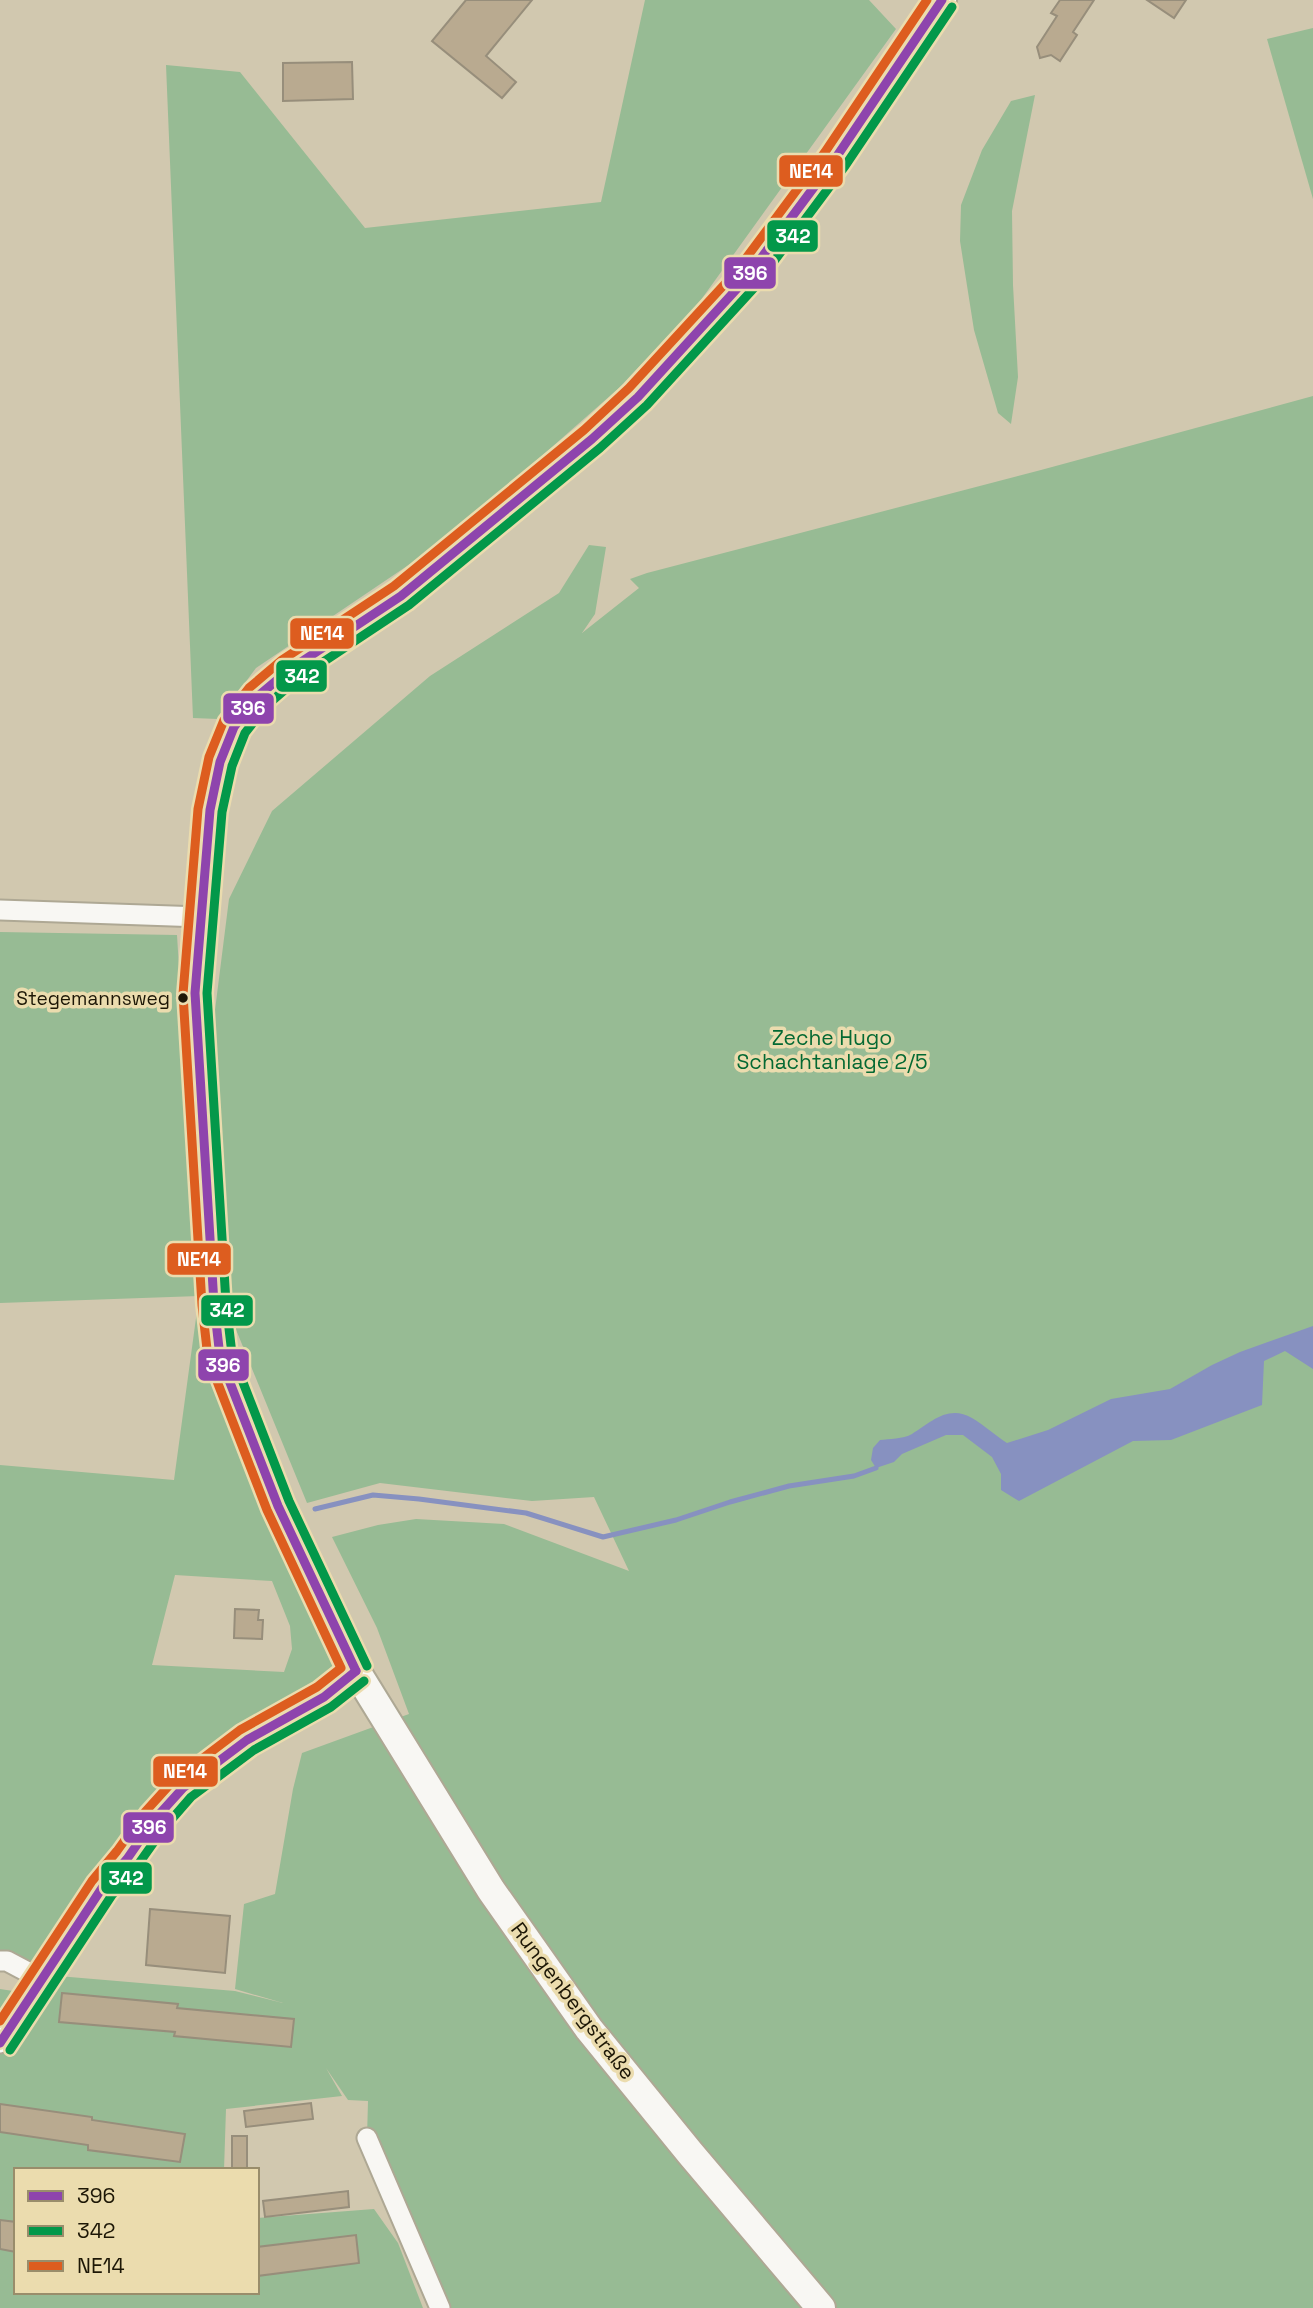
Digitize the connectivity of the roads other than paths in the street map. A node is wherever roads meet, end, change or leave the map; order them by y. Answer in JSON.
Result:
{"nodes":[{"id":1,"x":942,"y":0,"type":"edge"},
{"id":2,"x":0,"y":910,"type":"edge"},
{"id":3,"x":201,"y":917,"type":"junction"},
{"id":4,"x":356,"y":1671,"type":"junction"},
{"id":5,"x":0,"y":1961,"type":"edge"},
{"id":6,"x":41,"y":1979,"type":"junction"},
{"id":7,"x":0,"y":2043,"type":"edge"},
{"id":8,"x":367,"y":2138,"type":"dead end"},
{"id":9,"x":440,"y":2308,"type":"edge"},
{"id":10,"x":821,"y":2308,"type":"edge"}],
"edges":[{"from":1,"to":3,"type":"street","name":"Rungenbergstraße"},
{"from":2,"to":3,"type":"street"},
{"from":3,"to":4,"type":"street","name":"Rungenbergstraße"},
{"from":4,"to":6,"type":"street"},
{"from":4,"to":10,"type":"street","name":"Rungenbergstraße"},
{"from":5,"to":6,"type":"street"},
{"from":6,"to":7,"type":"street"},
{"from":8,"to":9,"type":"street"}]}
